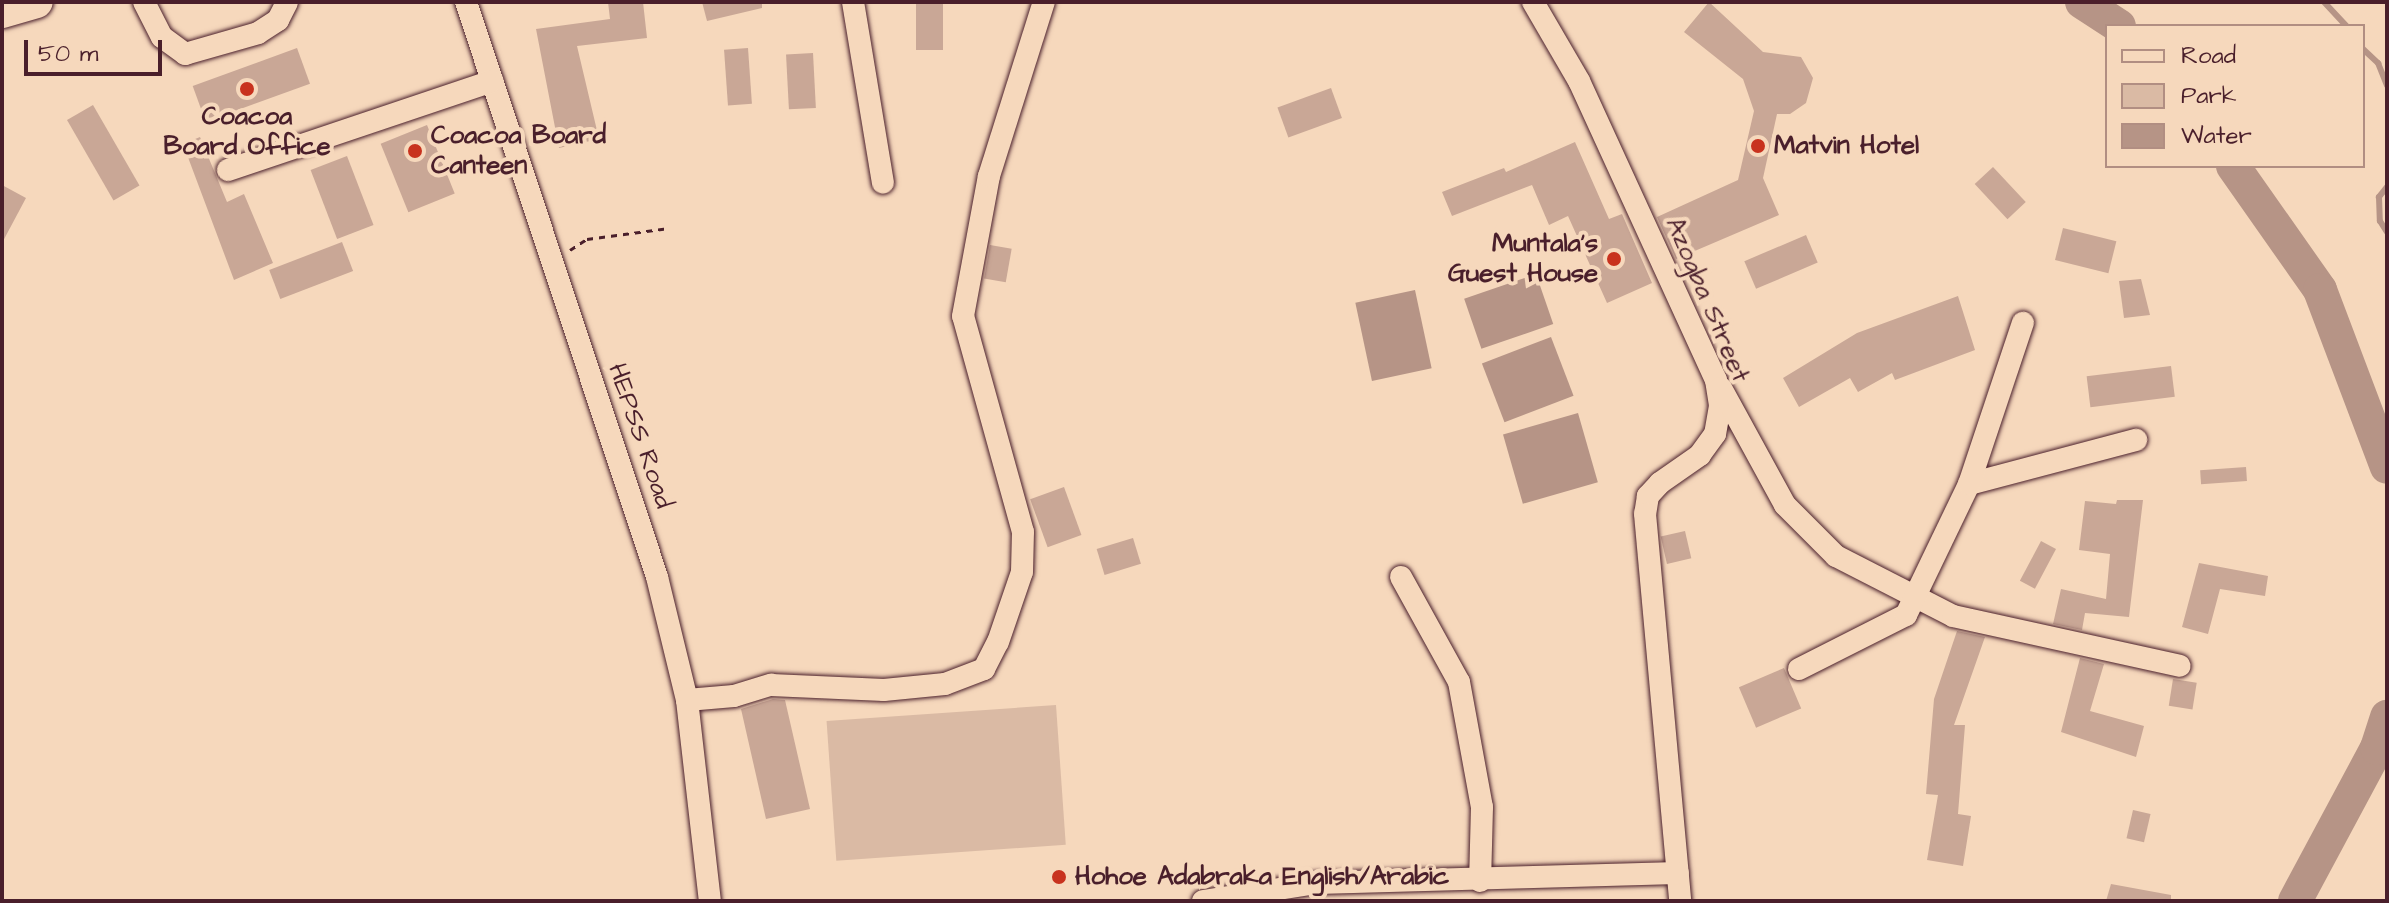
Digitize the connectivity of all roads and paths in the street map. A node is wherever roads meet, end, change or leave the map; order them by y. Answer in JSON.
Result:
{"nodes":[{"id":1,"x":37,"y":2,"type":"edge"},
{"id":2,"x":144,"y":2,"type":"edge"},
{"id":3,"x":287,"y":2,"type":"edge"},
{"id":4,"x":466,"y":2,"type":"edge"},
{"id":5,"x":853,"y":2,"type":"edge"},
{"id":6,"x":1044,"y":2,"type":"edge"},
{"id":7,"x":1533,"y":2,"type":"edge"},
{"id":8,"x":2,"y":12,"type":"edge"},
{"id":9,"x":492,"y":81,"type":"junction"},
{"id":10,"x":228,"y":170,"type":"dead end"},
{"id":11,"x":883,"y":183,"type":"dead end"},
{"id":12,"x":669,"y":228,"type":"dead end"},
{"id":13,"x":550,"y":263,"type":"junction"},
{"id":14,"x":2023,"y":323,"type":"dead end"},
{"id":15,"x":1716,"y":380,"type":"junction"},
{"id":16,"x":2136,"y":440,"type":"dead end"},
{"id":17,"x":1969,"y":484,"type":"junction"},
{"id":18,"x":1401,"y":577,"type":"dead end"},
{"id":19,"x":1914,"y":597,"type":"junction"},
{"id":20,"x":2180,"y":666,"type":"dead end"},
{"id":21,"x":1799,"y":669,"type":"dead end"},
{"id":22,"x":687,"y":700,"type":"junction"},
{"id":23,"x":1678,"y":873,"type":"junction"},
{"id":24,"x":1480,"y":881,"type":"junction"},
{"id":25,"x":1368,"y":892,"type":"edge"},
{"id":26,"x":710,"y":901,"type":"edge"},
{"id":27,"x":1203,"y":901,"type":"edge"},
{"id":28,"x":1680,"y":901,"type":"edge"}],
"edges":[{"from":1,"to":8,"type":"highway"},
{"from":2,"to":3,"type":"street"},
{"from":4,"to":9,"type":"street","name":"HEPSS Road"},
{"from":5,"to":11,"type":"street"},
{"from":6,"to":22,"type":"street"},
{"from":7,"to":15,"type":"street","name":"Azogba Street"},
{"from":9,"to":10,"type":"street"},
{"from":9,"to":13,"type":"street","name":"HEPSS Road"},
{"from":12,"to":13,"type":"path"},
{"from":13,"to":22,"type":"street","name":"HEPSS Road"},
{"from":14,"to":17,"type":"street"},
{"from":15,"to":19,"type":"street"},
{"from":15,"to":23,"type":"street","name":"Azogba Street"},
{"from":16,"to":17,"type":"street"},
{"from":17,"to":19,"type":"street"},
{"from":18,"to":24,"type":"street"},
{"from":19,"to":20,"type":"street"},
{"from":19,"to":21,"type":"street"},
{"from":22,"to":26,"type":"street","name":"HEPSS Road"},
{"from":23,"to":24,"type":"street"},
{"from":23,"to":28,"type":"street","name":"Azogba Street"},
{"from":24,"to":25,"type":"street"},
{"from":25,"to":27,"type":"street"}]}
